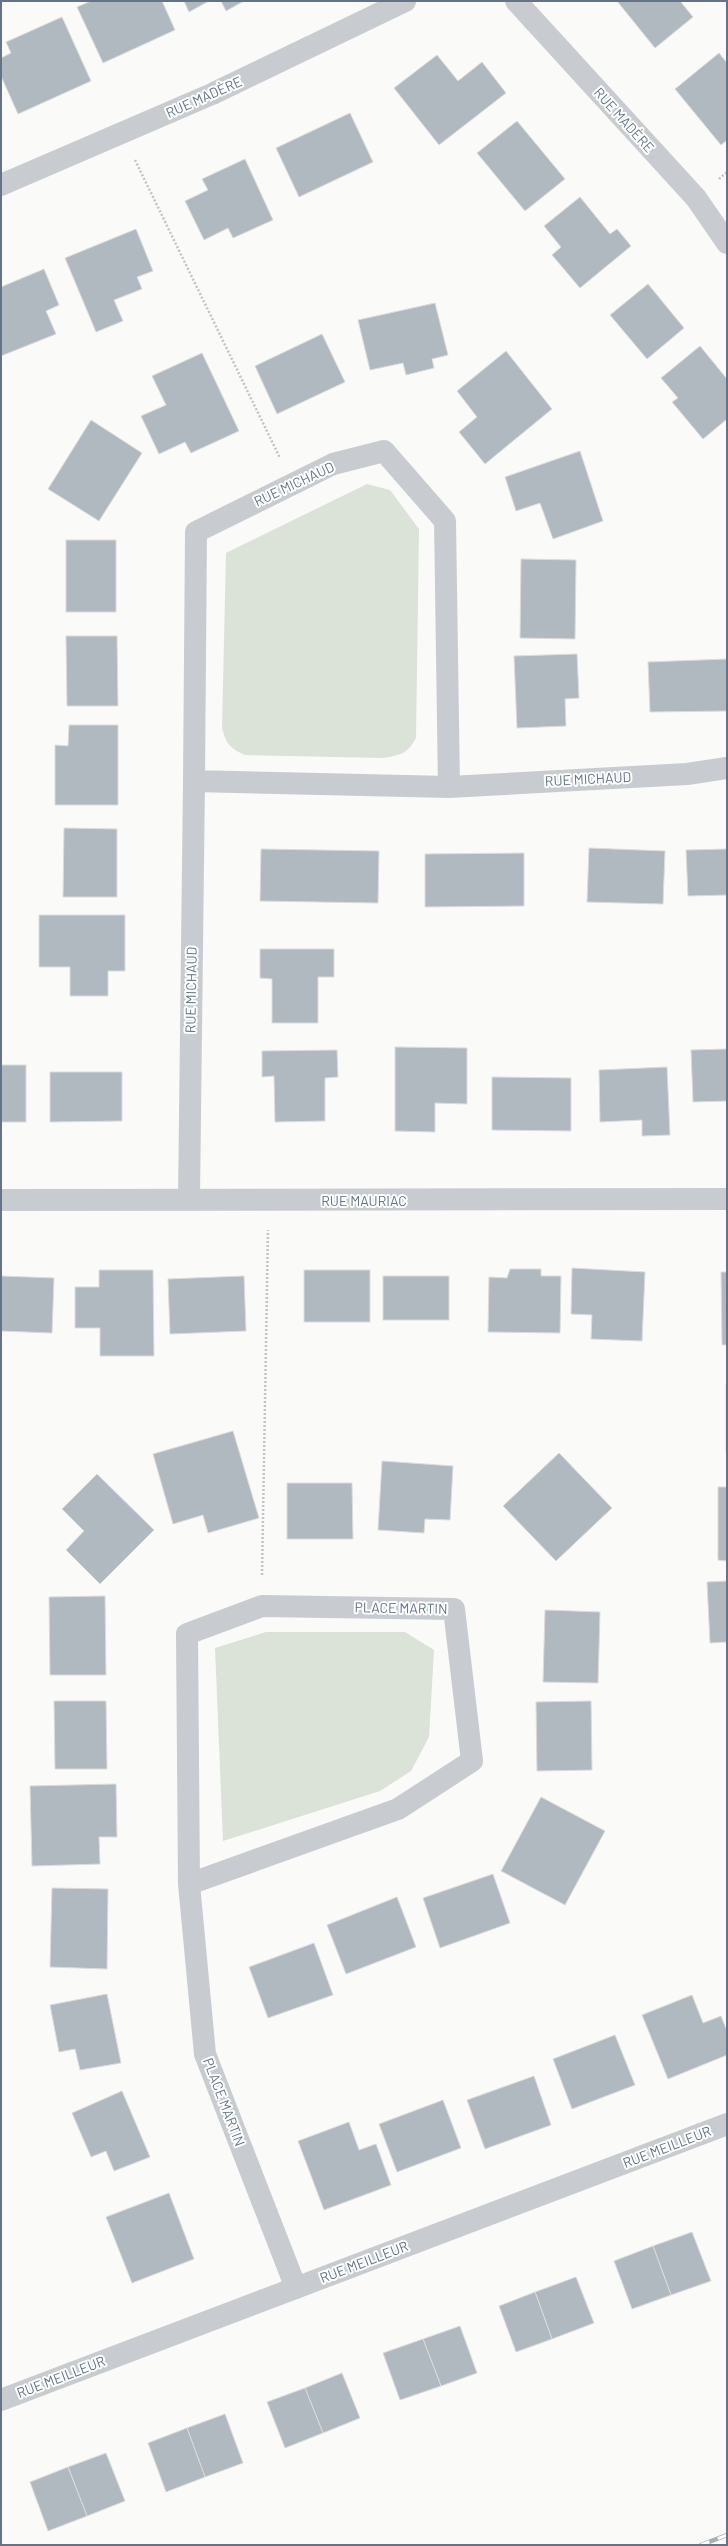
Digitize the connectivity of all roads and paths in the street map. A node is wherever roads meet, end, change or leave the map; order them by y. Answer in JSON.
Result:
{"nodes":[{"id":1,"x":405,"y":1,"type":"edge"},
{"id":2,"x":516,"y":1,"type":"edge"},
{"id":3,"x":122,"y":133,"type":"junction"},
{"id":4,"x":1,"y":185,"type":"edge"},
{"id":5,"x":727,"y":243,"type":"edge"},
{"id":6,"x":293,"y":483,"type":"junction"},
{"id":7,"x":727,"y":768,"type":"edge"},
{"id":8,"x":194,"y":781,"type":"junction"},
{"id":9,"x":449,"y":787,"type":"junction"},
{"id":10,"x":727,"y":1199,"type":"edge"},
{"id":11,"x":1,"y":1200,"type":"edge"},
{"id":12,"x":188,"y":1200,"type":"junction"},
{"id":13,"x":269,"y":1201,"type":"junction"},
{"id":14,"x":262,"y":1606,"type":"junction"},
{"id":15,"x":189,"y":1884,"type":"junction"},
{"id":16,"x":727,"y":2124,"type":"edge"},
{"id":17,"x":296,"y":2288,"type":"junction"},
{"id":18,"x":1,"y":2400,"type":"edge"}],
"edges":[{"from":1,"to":3,"type":"street","name":"RUE MADÈRE"},
{"from":2,"to":5,"type":"street","name":"RUE MADÈRE"},
{"from":3,"to":4,"type":"street","name":"RUE MADÈRE"},
{"from":3,"to":6,"type":"path"},
{"from":6,"to":8,"type":"street","name":"RUE MICHAUD"},
{"from":6,"to":9,"type":"street","name":"RUE MICHAUD"},
{"from":7,"to":9,"type":"street","name":"RUE MICHAUD"},
{"from":8,"to":9,"type":"street","name":"RUE MICHAUD"},
{"from":8,"to":12,"type":"street","name":"RUE MICHAUD"},
{"from":10,"to":13,"type":"street","name":"RUE MAURIAC"},
{"from":11,"to":12,"type":"street","name":"RUE MAURIAC"},
{"from":12,"to":13,"type":"street","name":"RUE MAURIAC"},
{"from":13,"to":14,"type":"path"},
{"from":14,"to":15,"type":"street","name":"PLACE MARTIN"},
{"from":14,"to":15,"type":"street","name":"PLACE MARTIN"},
{"from":15,"to":17,"type":"street","name":"PLACE MARTIN"},
{"from":16,"to":17,"type":"street","name":"RUE MEILLEUR"},
{"from":17,"to":18,"type":"street","name":"RUE MEILLEUR"}]}
